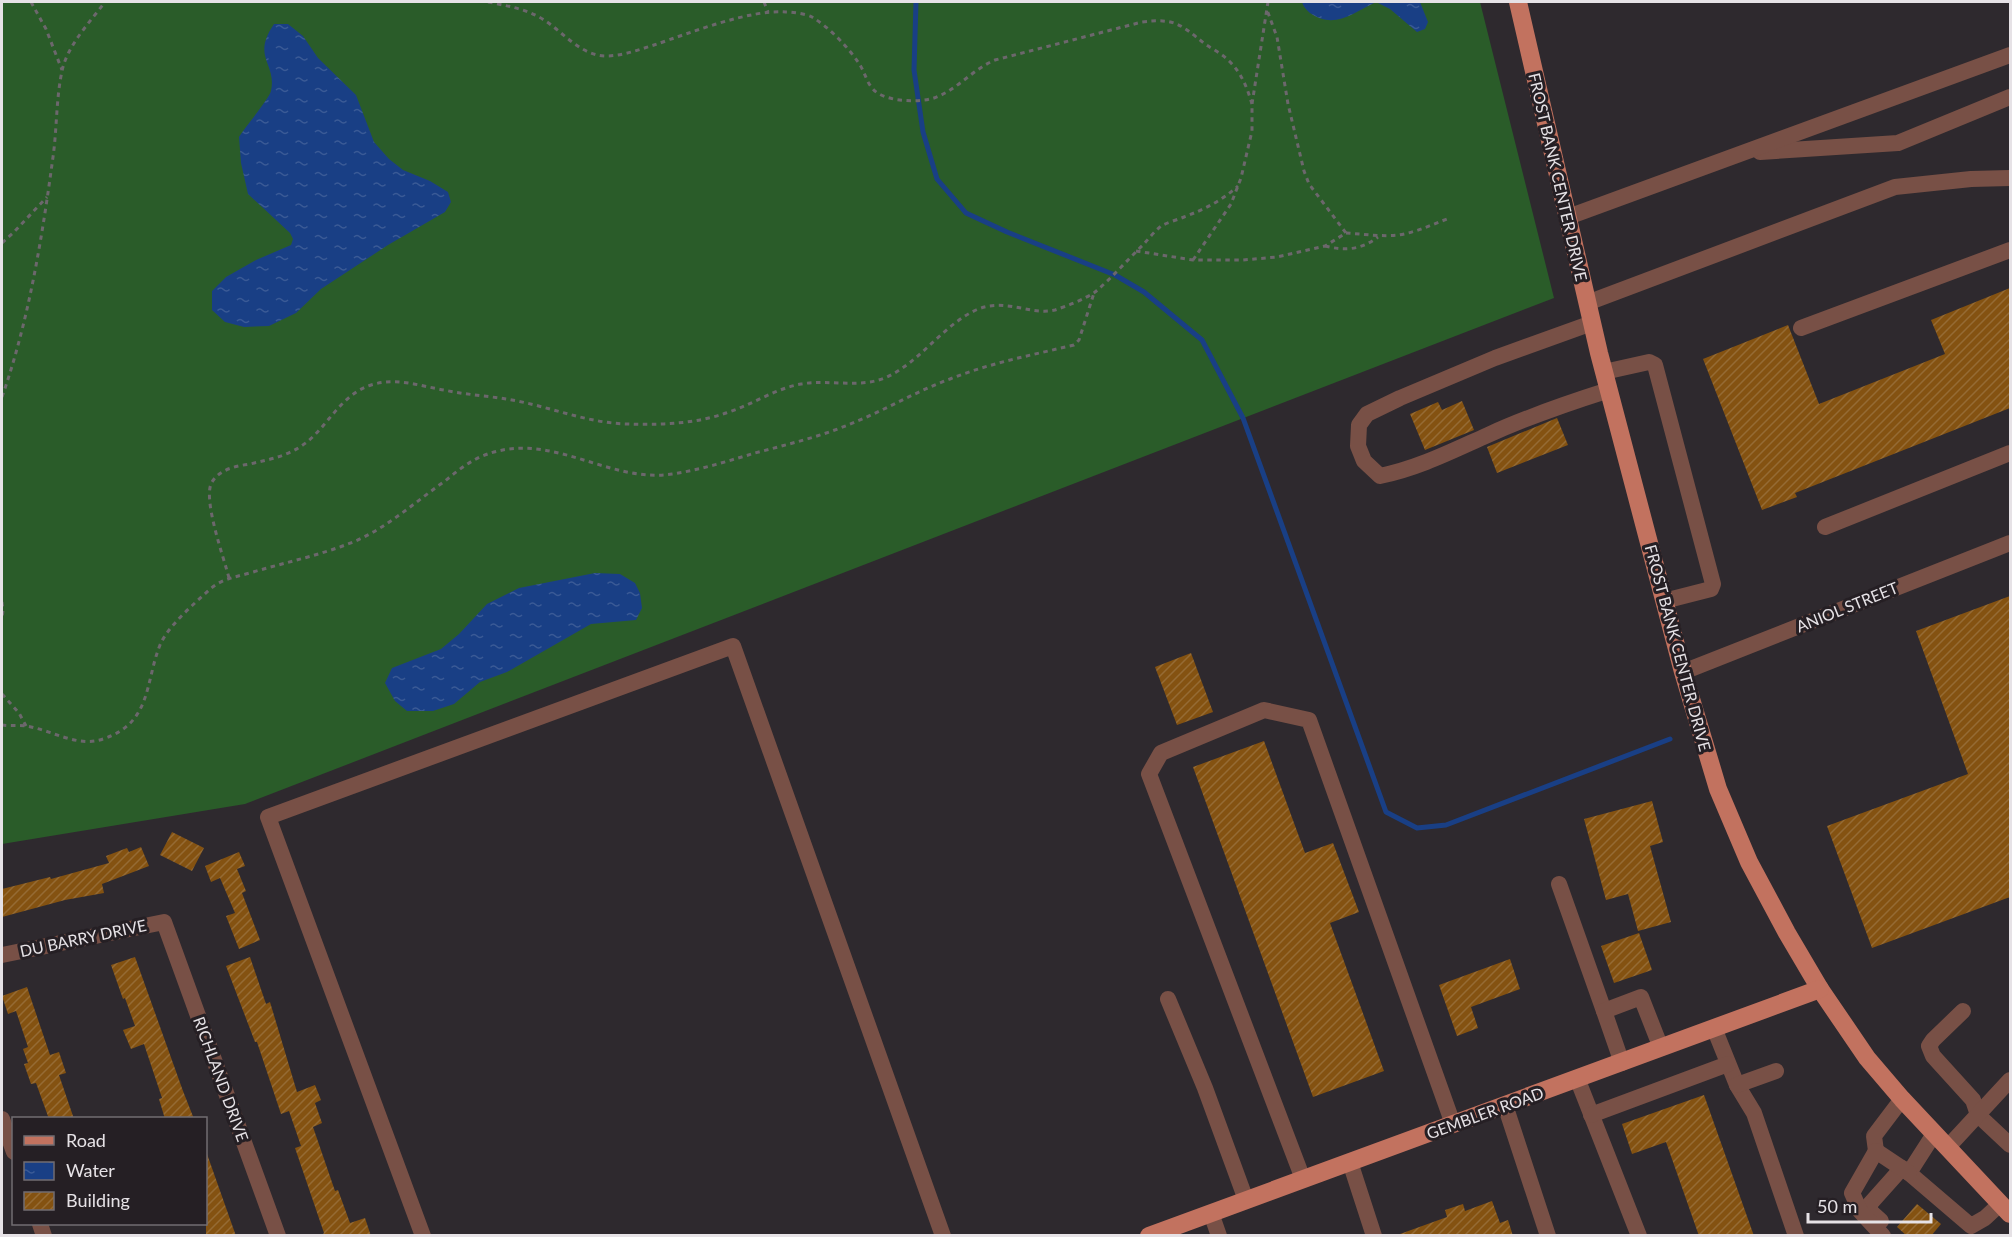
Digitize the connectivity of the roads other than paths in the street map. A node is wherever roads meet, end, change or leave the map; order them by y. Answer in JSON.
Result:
{"nodes":[{"id":1,"x":1518,"y":2,"type":"edge"},
{"id":2,"x":2010,"y":55,"type":"edge"},
{"id":3,"x":2010,"y":97,"type":"edge"},
{"id":4,"x":1741,"y":154,"type":"junction"},
{"id":5,"x":2010,"y":178,"type":"edge"},
{"id":6,"x":1568,"y":217,"type":"junction"},
{"id":7,"x":2010,"y":250,"type":"edge"},
{"id":8,"x":1587,"y":303,"type":"junction"},
{"id":9,"x":1592,"y":323,"type":"junction"},
{"id":10,"x":1801,"y":328,"type":"dead end"},
{"id":11,"x":1605,"y":372,"type":"junction"},
{"id":12,"x":1609,"y":390,"type":"junction"},
{"id":13,"x":2010,"y":453,"type":"edge"},
{"id":14,"x":1825,"y":527,"type":"dead end"},
{"id":15,"x":2010,"y":543,"type":"edge"},
{"id":16,"x":1665,"y":601,"type":"junction"},
{"id":17,"x":1683,"y":672,"type":"junction"},
{"id":18,"x":1559,"y":884,"type":"dead end"},
{"id":19,"x":164,"y":922,"type":"joint"},
{"id":20,"x":2,"y":955,"type":"edge"},
{"id":21,"x":1820,"y":990,"type":"junction"},
{"id":22,"x":1168,"y":999,"type":"dead end"},
{"id":23,"x":1604,"y":1011,"type":"junction"},
{"id":24,"x":1963,"y":1011,"type":"dead end"},
{"id":25,"x":1714,"y":1028,"type":"junction"},
{"id":26,"x":1660,"y":1048,"type":"junction"},
{"id":27,"x":1622,"y":1063,"type":"junction"},
{"id":28,"x":1728,"y":1064,"type":"junction"},
{"id":29,"x":1776,"y":1071,"type":"dead end"},
{"id":30,"x":1578,"y":1078,"type":"junction"},
{"id":31,"x":2010,"y":1080,"type":"edge"},
{"id":32,"x":1737,"y":1085,"type":"junction"},
{"id":33,"x":1902,"y":1100,"type":"junction"},
{"id":34,"x":1506,"y":1105,"type":"junction"},
{"id":35,"x":1978,"y":1114,"type":"junction"},
{"id":36,"x":1591,"y":1115,"type":"junction"},
{"id":37,"x":2,"y":1119,"type":"edge"},
{"id":38,"x":1453,"y":1124,"type":"junction"},
{"id":39,"x":1934,"y":1134,"type":"junction"},
{"id":40,"x":2010,"y":1144,"type":"edge"},
{"id":41,"x":12,"y":1146,"type":"edge"},
{"id":42,"x":1947,"y":1148,"type":"junction"},
{"id":43,"x":1876,"y":1151,"type":"junction"},
{"id":44,"x":1350,"y":1162,"type":"junction"},
{"id":45,"x":1906,"y":1171,"type":"junction"},
{"id":46,"x":1303,"y":1179,"type":"junction"},
{"id":47,"x":1246,"y":1200,"type":"junction"},
{"id":48,"x":2005,"y":1209,"type":"edge"},
{"id":49,"x":1211,"y":1213,"type":"junction"},
{"id":50,"x":1971,"y":1226,"type":"junction"},
{"id":51,"x":1182,"y":1230,"type":"edge"},
{"id":52,"x":278,"y":1236,"type":"edge"},
{"id":53,"x":423,"y":1236,"type":"edge"},
{"id":54,"x":943,"y":1236,"type":"edge"},
{"id":55,"x":1149,"y":1236,"type":"edge"},
{"id":56,"x":1219,"y":1236,"type":"edge"},
{"id":57,"x":1374,"y":1236,"type":"edge"},
{"id":58,"x":1548,"y":1236,"type":"edge"},
{"id":59,"x":1639,"y":1236,"type":"edge"},
{"id":60,"x":1796,"y":1236,"type":"edge"},
{"id":61,"x":1883,"y":1236,"type":"edge"},
{"id":62,"x":1891,"y":1236,"type":"edge"},
{"id":63,"x":1955,"y":1236,"type":"edge"}],
"edges":[{"from":1,"to":6,"type":"main road","name":"FROST BANK CENTER DRIVE"},
{"from":2,"to":4,"type":"street"},
{"from":3,"to":4,"type":"street"},
{"from":4,"to":6,"type":"street"},
{"from":5,"to":8,"type":"street"},
{"from":6,"to":8,"type":"main road","name":"FROST BANK CENTER DRIVE"},
{"from":7,"to":10,"type":"street"},
{"from":8,"to":9,"type":"main road","name":"FROST BANK CENTER DRIVE"},
{"from":9,"to":11,"type":"main road","name":"FROST BANK CENTER DRIVE"},
{"from":9,"to":12,"type":"street"},
{"from":11,"to":12,"type":"main road","name":"FROST BANK CENTER DRIVE"},
{"from":11,"to":16,"type":"street"},
{"from":12,"to":16,"type":"main road","name":"FROST BANK CENTER DRIVE"},
{"from":13,"to":14,"type":"street"},
{"from":15,"to":17,"type":"street","name":"ANIOL STREET"},
{"from":16,"to":17,"type":"main road","name":"FROST BANK CENTER DRIVE"},
{"from":17,"to":21,"type":"main road","name":"FROST BANK CENTER DRIVE"},
{"from":18,"to":23,"type":"street"},
{"from":19,"to":20,"type":"street","name":"DU BARRY DRIVE"},
{"from":19,"to":52,"type":"street","name":"RICHLAND DRIVE"},
{"from":21,"to":25,"type":"main road","name":"GEMBLER ROAD"},
{"from":21,"to":33,"type":"main road","name":"FROST BANK CENTER DRIVE"},
{"from":22,"to":47,"type":"street"},
{"from":23,"to":26,"type":"street"},
{"from":23,"to":27,"type":"street"},
{"from":24,"to":35,"type":"street"},
{"from":25,"to":26,"type":"main road","name":"GEMBLER ROAD"},
{"from":25,"to":28,"type":"street"},
{"from":26,"to":27,"type":"main road","name":"GEMBLER ROAD"},
{"from":27,"to":30,"type":"main road","name":"GEMBLER ROAD"},
{"from":28,"to":32,"type":"street"},
{"from":28,"to":36,"type":"street"},
{"from":29,"to":32,"type":"street"},
{"from":30,"to":34,"type":"main road","name":"GEMBLER ROAD"},
{"from":30,"to":36,"type":"street"},
{"from":31,"to":35,"type":"street"},
{"from":32,"to":60,"type":"street"},
{"from":33,"to":39,"type":"main road","name":"FROST BANK CENTER DRIVE"},
{"from":33,"to":43,"type":"street"},
{"from":34,"to":38,"type":"main road","name":"GEMBLER ROAD"},
{"from":34,"to":58,"type":"street"},
{"from":35,"to":40,"type":"street"},
{"from":35,"to":42,"type":"street"},
{"from":36,"to":59,"type":"street"},
{"from":37,"to":41,"type":"street"},
{"from":38,"to":44,"type":"main road","name":"GEMBLER ROAD"},
{"from":38,"to":46,"type":"street"},
{"from":39,"to":42,"type":"main road","name":"FROST BANK CENTER DRIVE"},
{"from":39,"to":45,"type":"street"},
{"from":42,"to":48,"type":"main road","name":"FROST BANK CENTER DRIVE"},
{"from":43,"to":45,"type":"street"},
{"from":43,"to":61,"type":"street"},
{"from":44,"to":46,"type":"main road","name":"GEMBLER ROAD"},
{"from":44,"to":57,"type":"street"},
{"from":45,"to":50,"type":"street"},
{"from":45,"to":62,"type":"street"},
{"from":46,"to":47,"type":"main road","name":"GEMBLER ROAD"},
{"from":47,"to":49,"type":"main road","name":"GEMBLER ROAD"},
{"from":48,"to":50,"type":"street"},
{"from":49,"to":51,"type":"main road","name":"GEMBLER ROAD"},
{"from":49,"to":56,"type":"street"},
{"from":50,"to":63,"type":"street"},
{"from":51,"to":55,"type":"main road","name":"GEMBLER ROAD"},
{"from":53,"to":54,"type":"street"}]}
